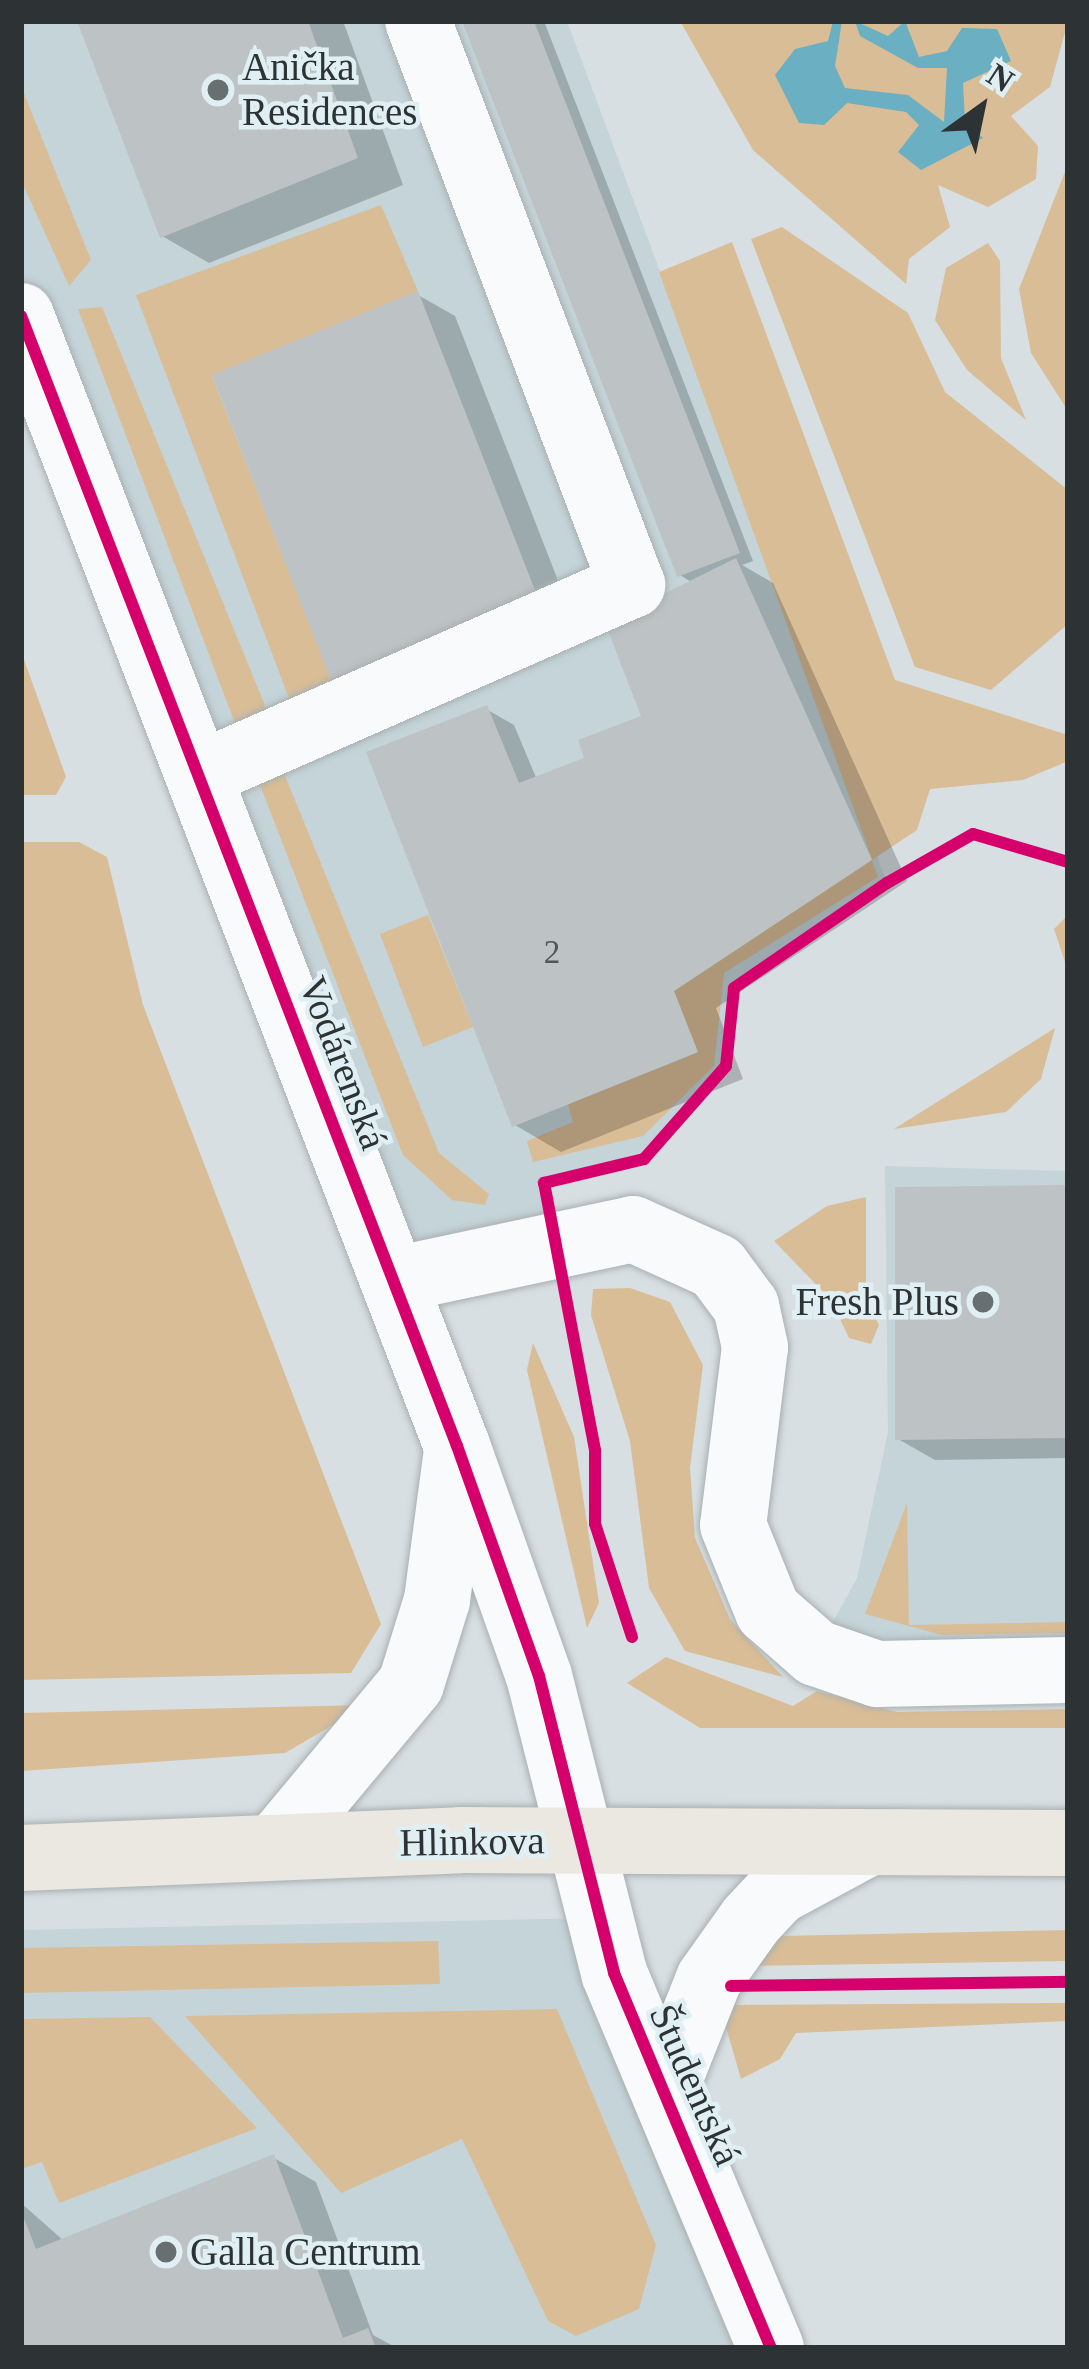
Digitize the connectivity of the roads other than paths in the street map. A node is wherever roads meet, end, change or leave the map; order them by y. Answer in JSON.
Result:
{"nodes":[{"id":1,"x":418,"y":21,"type":"edge"},
{"id":2,"x":21,"y":316,"type":"edge"},
{"id":3,"x":201,"y":775,"type":"junction"},
{"id":4,"x":394,"y":1280,"type":"junction"},
{"id":5,"x":457,"y":1446,"type":"junction"},
{"id":6,"x":1068,"y":1670,"type":"edge"},
{"id":7,"x":577,"y":1841,"type":"junction"},
{"id":8,"x":1068,"y":1843,"type":"edge"},
{"id":9,"x":277,"y":1845,"type":"junction"},
{"id":10,"x":862,"y":1846,"type":"junction"},
{"id":11,"x":21,"y":1858,"type":"edge"},
{"id":12,"x":665,"y":2090,"type":"junction"},
{"id":13,"x":771,"y":2348,"type":"edge"}],
"edges":[{"from":1,"to":3,"type":"street"},
{"from":2,"to":3,"type":"street","name":"Vodárenská"},
{"from":3,"to":4,"type":"street","name":"Vodárenská"},
{"from":4,"to":5,"type":"street","name":"Vodárenská"},
{"from":4,"to":6,"type":"street"},
{"from":5,"to":7,"type":"street","name":"Vodárenská"},
{"from":5,"to":9,"type":"street","name":"Vodárenská"},
{"from":7,"to":9,"type":"main road","name":"Hlinkova"},
{"from":7,"to":10,"type":"main road","name":"Hlinkova"},
{"from":7,"to":12,"type":"street","name":"Študentská"},
{"from":8,"to":10,"type":"main road","name":"Hlinkova"},
{"from":9,"to":11,"type":"main road","name":"Hlinkova"},
{"from":10,"to":12,"type":"street"},
{"from":12,"to":13,"type":"street","name":"Študentská"}]}
